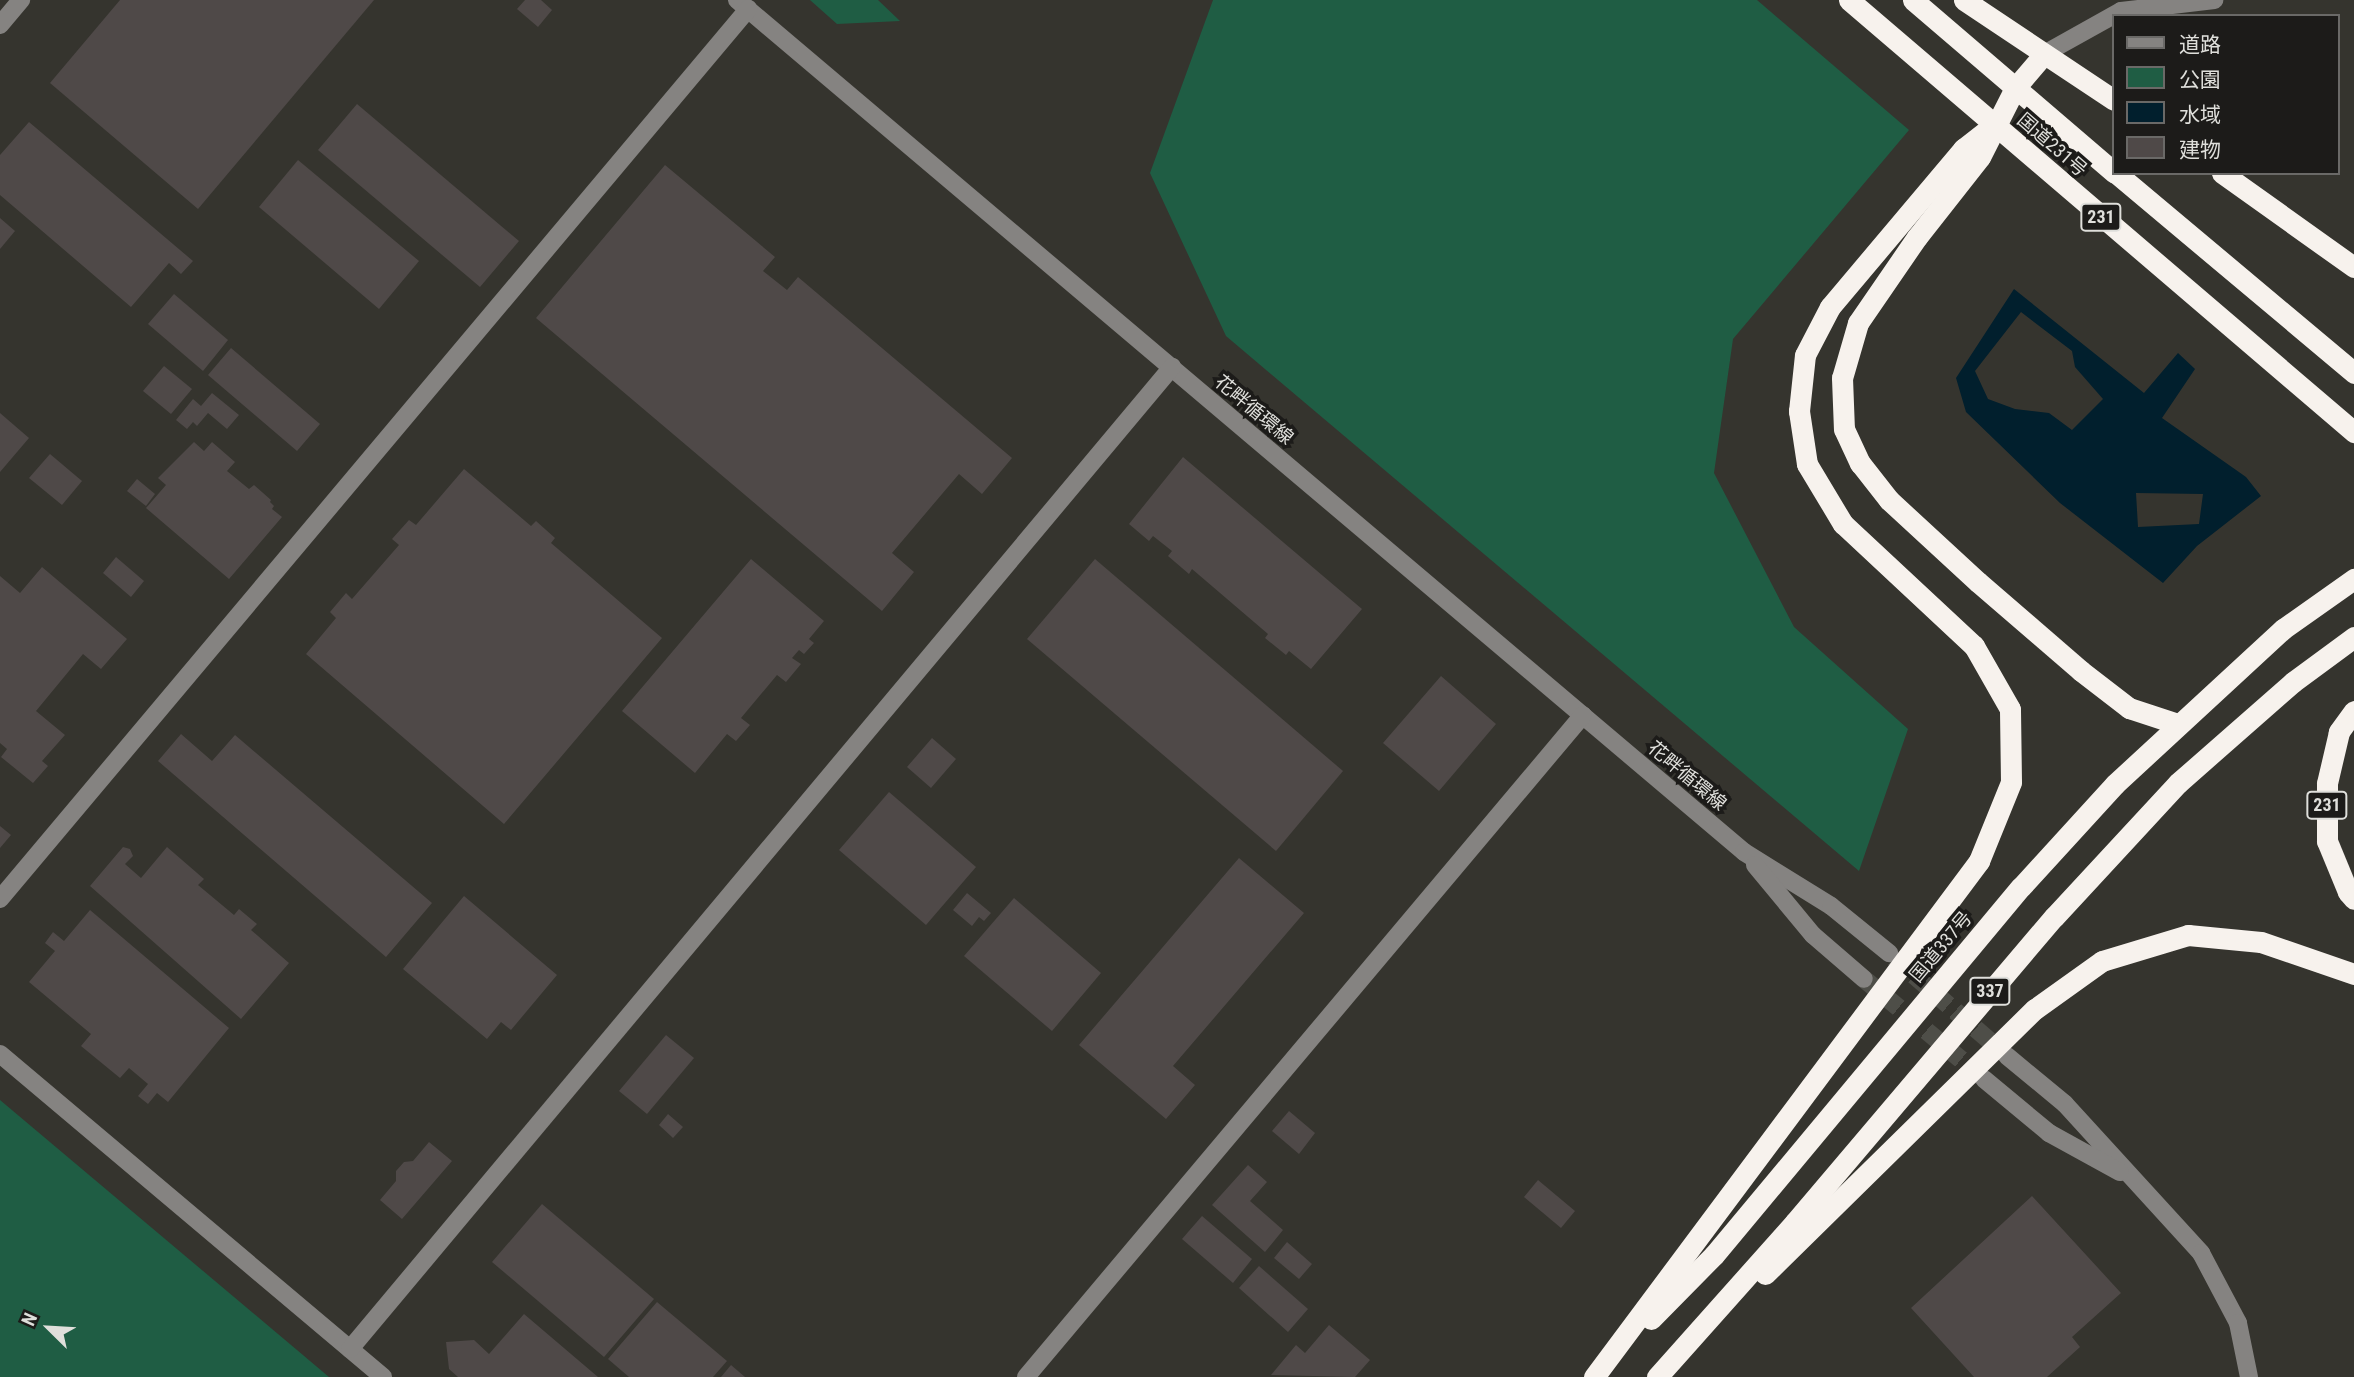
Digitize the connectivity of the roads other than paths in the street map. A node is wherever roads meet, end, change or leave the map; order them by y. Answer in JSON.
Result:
{"nodes":[{"id":1,"x":21,"y":0,"type":"edge"},
{"id":2,"x":1849,"y":0,"type":"edge"},
{"id":3,"x":1913,"y":0,"type":"edge"},
{"id":4,"x":1964,"y":0,"type":"edge"},
{"id":5,"x":2214,"y":0,"type":"edge"},
{"id":6,"x":743,"y":4,"type":"edge"},
{"id":7,"x":2116,"y":14,"type":"edge"},
{"id":8,"x":2112,"y":16,"type":"edge"},
{"id":9,"x":0,"y":25,"type":"edge"},
{"id":10,"x":2044,"y":54,"type":"junction"},
{"id":11,"x":2015,"y":88,"type":"junction"},
{"id":12,"x":2112,"y":99,"type":"edge"},
{"id":13,"x":1994,"y":125,"type":"junction"},
{"id":14,"x":2112,"y":169,"type":"edge"},
{"id":15,"x":2119,"y":175,"type":"edge"},
{"id":16,"x":2225,"y":175,"type":"edge"},
{"id":17,"x":2354,"y":267,"type":"edge"},
{"id":18,"x":1172,"y":367,"type":"junction"},
{"id":19,"x":2354,"y":373,"type":"edge"},
{"id":20,"x":2354,"y":432,"type":"edge"},
{"id":21,"x":2354,"y":579,"type":"edge"},
{"id":22,"x":2354,"y":637,"type":"edge"},
{"id":23,"x":2354,"y":711,"type":"edge"},
{"id":24,"x":1583,"y":715,"type":"junction"},
{"id":25,"x":2178,"y":724,"type":"junction"},
{"id":26,"x":1744,"y":852,"type":"junction"},
{"id":27,"x":0,"y":899,"type":"edge"},
{"id":28,"x":2354,"y":899,"type":"edge"},
{"id":29,"x":1889,"y":953,"type":"tunnel mouth"},
{"id":30,"x":2354,"y":974,"type":"edge"},
{"id":31,"x":1864,"y":979,"type":"tunnel mouth"},
{"id":32,"x":0,"y":1054,"type":"edge"},
{"id":33,"x":2007,"y":1056,"type":"tunnel mouth"},
{"id":34,"x":1984,"y":1079,"type":"tunnel mouth"},
{"id":35,"x":2135,"y":1181,"type":"junction"},
{"id":36,"x":349,"y":1349,"type":"junction"},
{"id":37,"x":383,"y":1377,"type":"edge"},
{"id":38,"x":1026,"y":1377,"type":"edge"},
{"id":39,"x":1594,"y":1377,"type":"edge"},
{"id":40,"x":1659,"y":1377,"type":"edge"},
{"id":41,"x":2249,"y":1377,"type":"edge"}],
"edges":[{"from":1,"to":9,"type":"street"},
{"from":2,"to":13,"type":"highway","name":"国道231号","number":"231"},
{"from":3,"to":11,"type":"highway","name":"国道231号","number":"231"},
{"from":4,"to":10,"type":"highway"},
{"from":5,"to":7,"type":"street"},
{"from":6,"to":18,"type":"street","name":"花畔循環線"},
{"from":6,"to":27,"type":"street"},
{"from":8,"to":10,"type":"street"},
{"from":10,"to":11,"type":"highway"},
{"from":10,"to":12,"type":"highway"},
{"from":11,"to":13,"type":"highway"},
{"from":11,"to":14,"type":"highway","name":"国道231号","number":"231"},
{"from":13,"to":20,"type":"highway","name":"国道231号","number":"231"},
{"from":13,"to":25,"type":"highway"},
{"from":13,"to":39,"type":"highway"},
{"from":15,"to":19,"type":"highway","name":"国道231号","number":"231"},
{"from":16,"to":17,"type":"highway"},
{"from":18,"to":24,"type":"street","name":"花畔循環線"},
{"from":18,"to":36,"type":"street"},
{"from":21,"to":25,"type":"highway","name":"国道337号","number":"337"},
{"from":22,"to":40,"type":"highway","number":"337"},
{"from":23,"to":28,"type":"highway","number":"231"},
{"from":24,"to":26,"type":"street","name":"花畔循環線"},
{"from":24,"to":38,"type":"street"},
{"from":25,"to":39,"type":"highway","name":"国道337号","number":"337"},
{"from":26,"to":29,"type":"street","name":"花畔循環線"},
{"from":26,"to":31,"type":"street","name":"花畔循環線"},
{"from":30,"to":40,"type":"highway"},
{"from":32,"to":36,"type":"street"},
{"from":33,"to":35,"type":"street"},
{"from":34,"to":35,"type":"street"},
{"from":35,"to":41,"type":"street"},
{"from":36,"to":37,"type":"street"}]}
